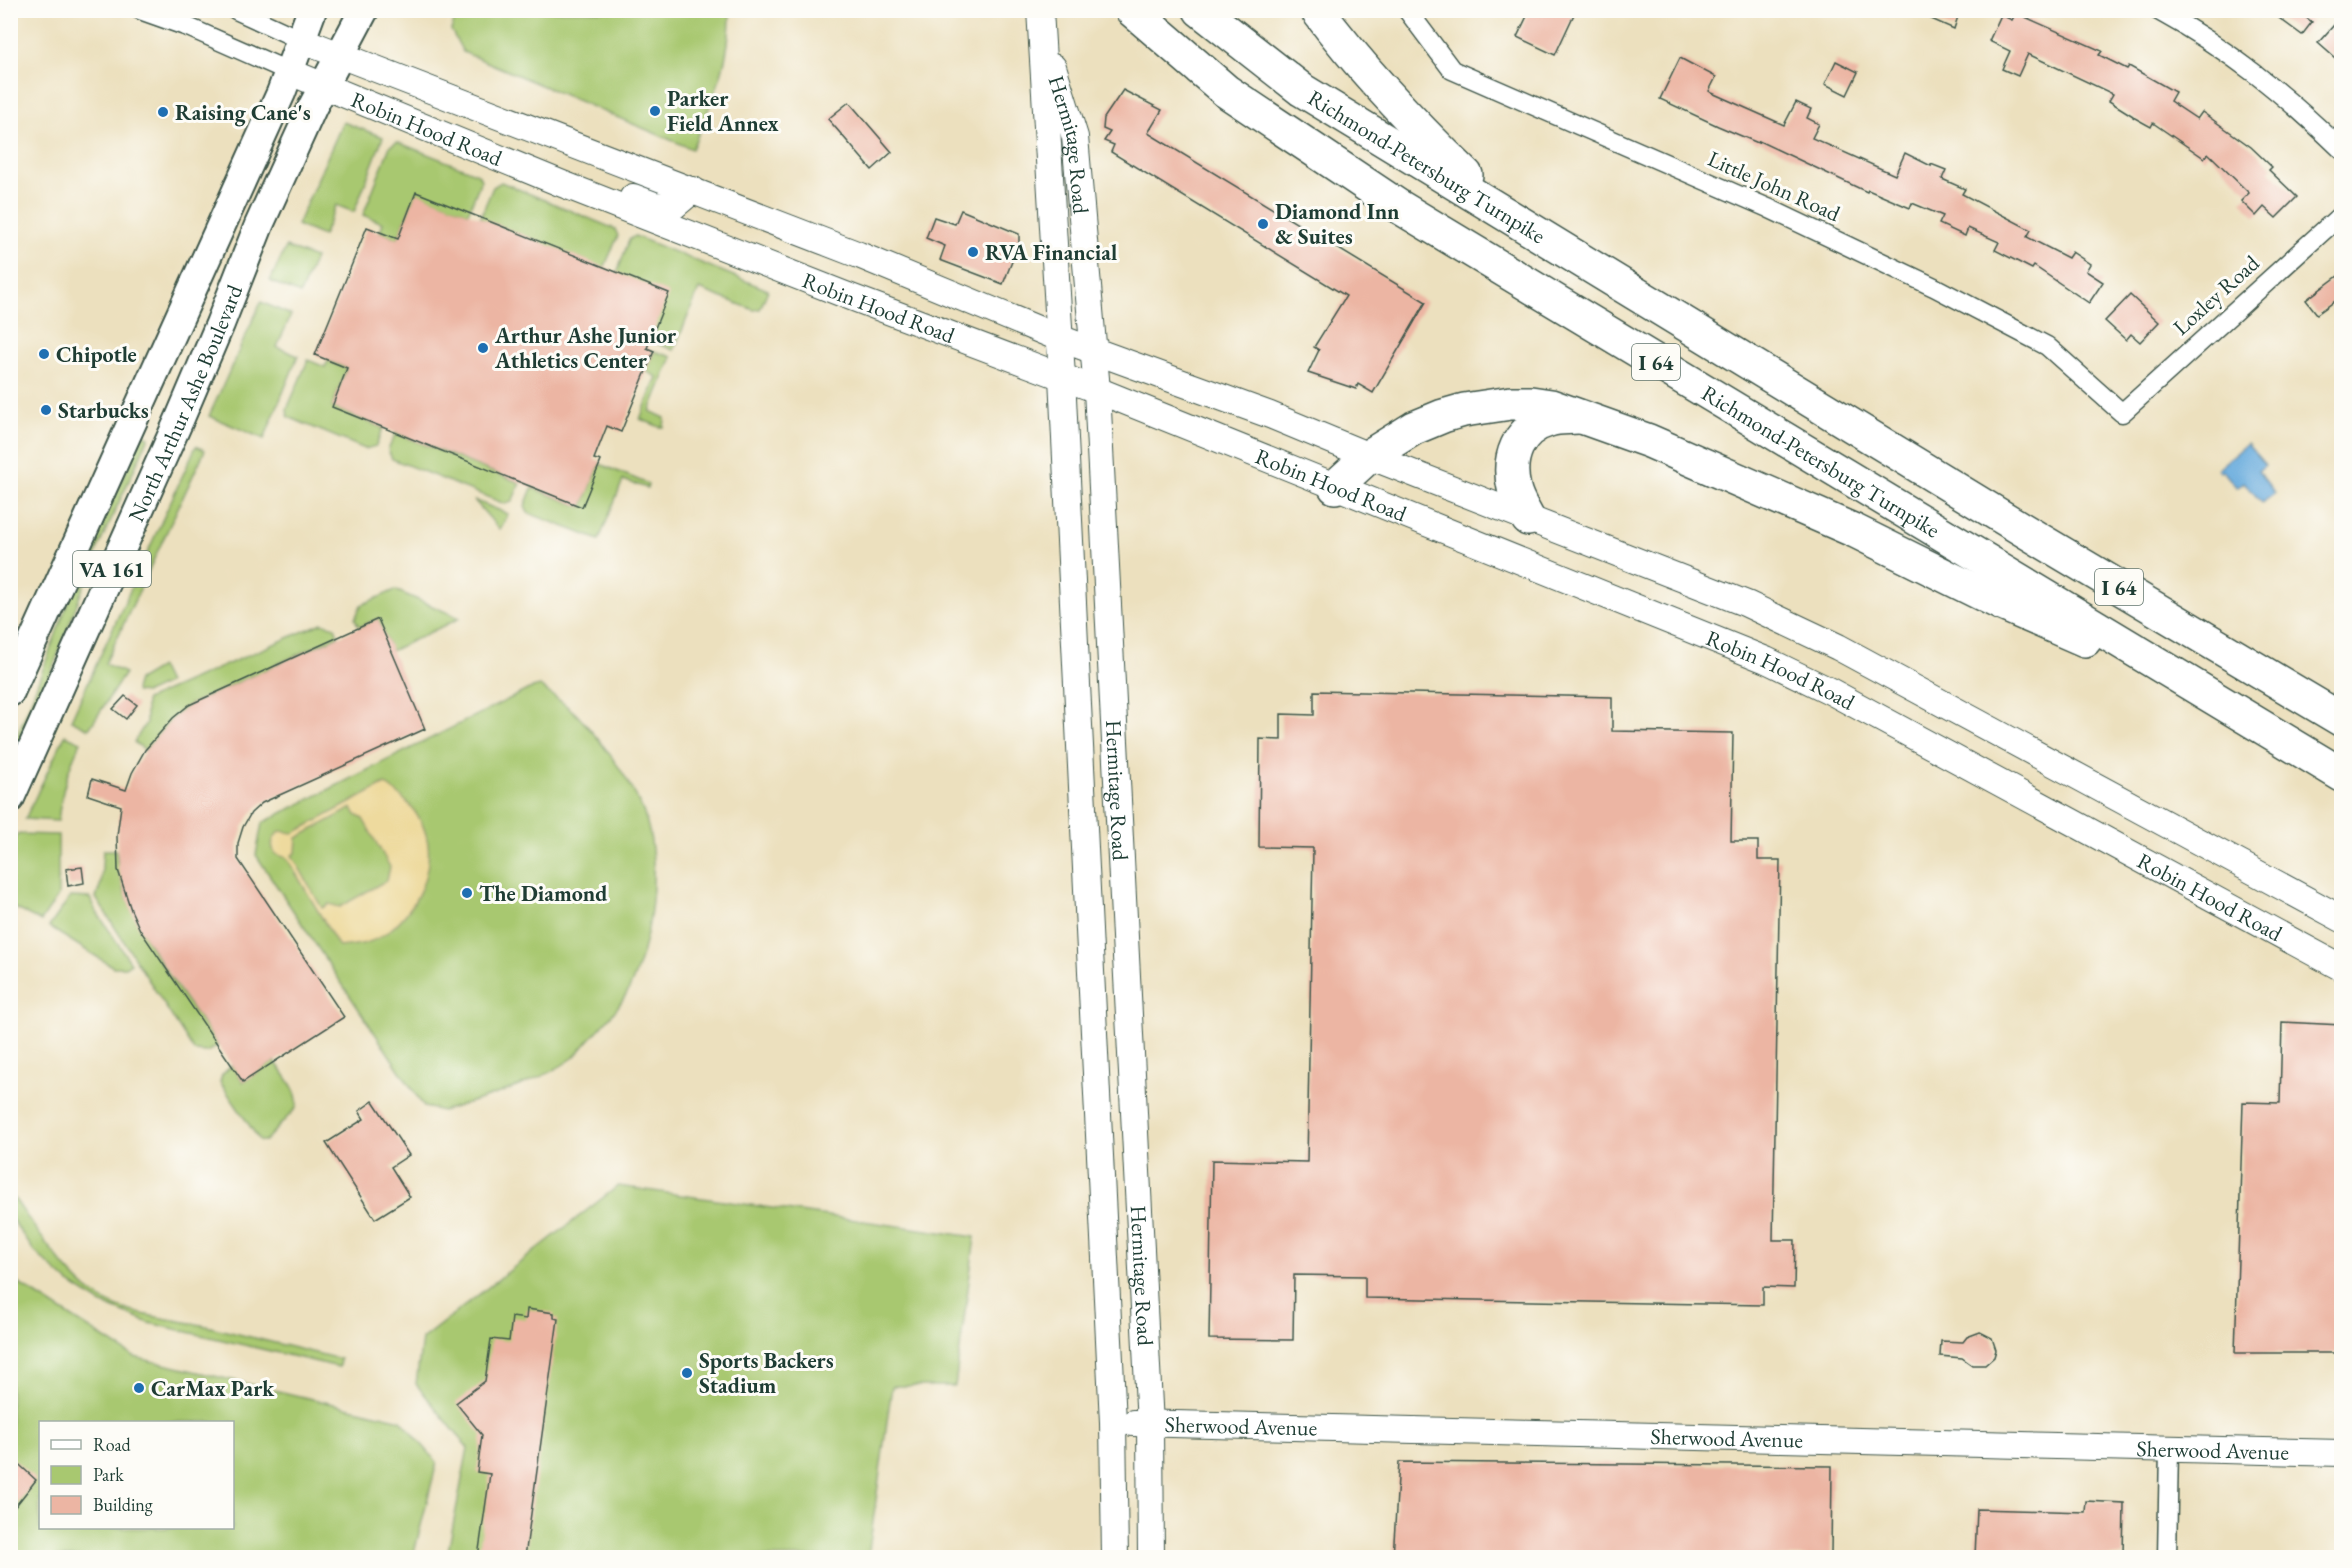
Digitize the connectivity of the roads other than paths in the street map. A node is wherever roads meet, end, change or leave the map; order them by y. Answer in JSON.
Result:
{"nodes":[{"id":1,"x":140,"y":10,"type":"edge"},
{"id":2,"x":236,"y":10,"type":"edge"},
{"id":3,"x":312,"y":10,"type":"edge"},
{"id":4,"x":364,"y":10,"type":"edge"},
{"id":5,"x":1132,"y":10,"type":"edge"},
{"id":6,"x":1200,"y":10,"type":"edge"},
{"id":7,"x":1317,"y":10,"type":"edge"},
{"id":8,"x":1407,"y":10,"type":"edge"},
{"id":9,"x":2157,"y":10,"type":"edge"},
{"id":10,"x":1040,"y":18,"type":"edge"},
{"id":11,"x":301,"y":40,"type":"junction"},
{"id":12,"x":340,"y":56,"type":"junction"},
{"id":13,"x":290,"y":72,"type":"junction"},
{"id":14,"x":323,"y":86,"type":"junction"},
{"id":15,"x":2342,"y":150,"type":"edge"},
{"id":16,"x":560,"y":183,"type":"junction"},
{"id":17,"x":693,"y":190,"type":"junction"},
{"id":18,"x":2342,"y":214,"type":"edge"},
{"id":19,"x":1513,"y":220,"type":"junction"},
{"id":20,"x":1059,"y":338,"type":"junction"},
{"id":21,"x":1092,"y":350,"type":"junction"},
{"id":22,"x":1062,"y":377,"type":"junction"},
{"id":23,"x":1097,"y":390,"type":"junction"},
{"id":24,"x":2122,"y":413,"type":"joint"},
{"id":25,"x":1578,"y":417,"type":"junction"},
{"id":26,"x":1369,"y":456,"type":"junction"},
{"id":27,"x":1335,"y":487,"type":"junction"},
{"id":28,"x":1528,"y":519,"type":"junction"},
{"id":29,"x":2198,"y":688,"type":"junction"},
{"id":30,"x":10,"y":692,"type":"edge"},
{"id":31,"x":2342,"y":720,"type":"edge"},
{"id":32,"x":2342,"y":775,"type":"edge"},
{"id":33,"x":10,"y":798,"type":"edge"},
{"id":34,"x":2342,"y":919,"type":"edge"},
{"id":35,"x":2342,"y":968,"type":"edge"},
{"id":36,"x":1113,"y":1422,"type":"junction"},
{"id":37,"x":1150,"y":1425,"type":"junction"},
{"id":38,"x":2169,"y":1449,"type":"junction"},
{"id":39,"x":2342,"y":1453,"type":"edge"},
{"id":40,"x":1115,"y":1557,"type":"edge"},
{"id":41,"x":1151,"y":1557,"type":"edge"},
{"id":42,"x":2167,"y":1557,"type":"edge"}],
"edges":[{"from":1,"to":13,"type":"street"},
{"from":2,"to":11,"type":"street"},
{"from":3,"to":11,"type":"main road","name":"North Arthur Ashe Boulevard","number":"VA 161"},
{"from":4,"to":12,"type":"main road","name":"North Arthur Ashe Boulevard","number":"VA 161"},
{"from":5,"to":29,"type":"highway","name":"Richmond-Petersburg Turnpike","number":"I 64"},
{"from":6,"to":19,"type":"highway","name":"Richmond-Petersburg Turnpike","number":"I 64"},
{"from":7,"to":19,"type":"highway"},
{"from":8,"to":24,"type":"street","name":"Little John Road"},
{"from":9,"to":15,"type":"street"},
{"from":10,"to":20,"type":"main road","name":"Hermitage Road"},
{"from":10,"to":21,"type":"main road","name":"Hermitage Road"},
{"from":11,"to":12,"type":"main road","name":"Robin Hood Road"},
{"from":11,"to":13,"type":"main road","name":"North Arthur Ashe Boulevard","number":"VA 161"},
{"from":12,"to":14,"type":"main road","name":"North Arthur Ashe Boulevard","number":"VA 161"},
{"from":12,"to":17,"type":"main road","name":"Robin Hood Road"},
{"from":13,"to":14,"type":"main road","name":"Robin Hood Road"},
{"from":13,"to":30,"type":"main road","name":"North Arthur Ashe Boulevard","number":"VA 161"},
{"from":14,"to":16,"type":"main road","name":"Robin Hood Road"},
{"from":14,"to":33,"type":"main road","name":"North Arthur Ashe Boulevard","number":"VA 161"},
{"from":16,"to":17,"type":"main road"},
{"from":16,"to":22,"type":"main road","name":"Robin Hood Road"},
{"from":17,"to":20,"type":"main road","name":"Robin Hood Road"},
{"from":18,"to":24,"type":"street","name":"Loxley Road"},
{"from":19,"to":31,"type":"highway","name":"Richmond-Petersburg Turnpike","number":"I 64"},
{"from":20,"to":21,"type":"main road","name":"Robin Hood Road"},
{"from":20,"to":22,"type":"main road","name":"Hermitage Road"},
{"from":21,"to":23,"type":"main road","name":"Hermitage Road"},
{"from":21,"to":26,"type":"main road","name":"Robin Hood Road"},
{"from":22,"to":23,"type":"main road","name":"Robin Hood Road"},
{"from":22,"to":36,"type":"main road","name":"Hermitage Road"},
{"from":23,"to":27,"type":"main road","name":"Robin Hood Road"},
{"from":23,"to":37,"type":"main road","name":"Hermitage Road"},
{"from":25,"to":26,"type":"highway"},
{"from":25,"to":28,"type":"highway"},
{"from":25,"to":29,"type":"highway"},
{"from":26,"to":27,"type":"highway"},
{"from":26,"to":28,"type":"main road","name":"Robin Hood Road"},
{"from":27,"to":35,"type":"main road","name":"Robin Hood Road"},
{"from":28,"to":34,"type":"main road","name":"Robin Hood Road"},
{"from":29,"to":32,"type":"highway","name":"Richmond-Petersburg Turnpike","number":"I 64"},
{"from":36,"to":37,"type":"main road","name":"Sherwood Avenue"},
{"from":36,"to":40,"type":"main road","name":"Hermitage Road"},
{"from":37,"to":38,"type":"main road","name":"Sherwood Avenue"},
{"from":37,"to":41,"type":"main road","name":"Hermitage Road"},
{"from":38,"to":39,"type":"main road","name":"Sherwood Avenue"},
{"from":38,"to":42,"type":"street"}]}
